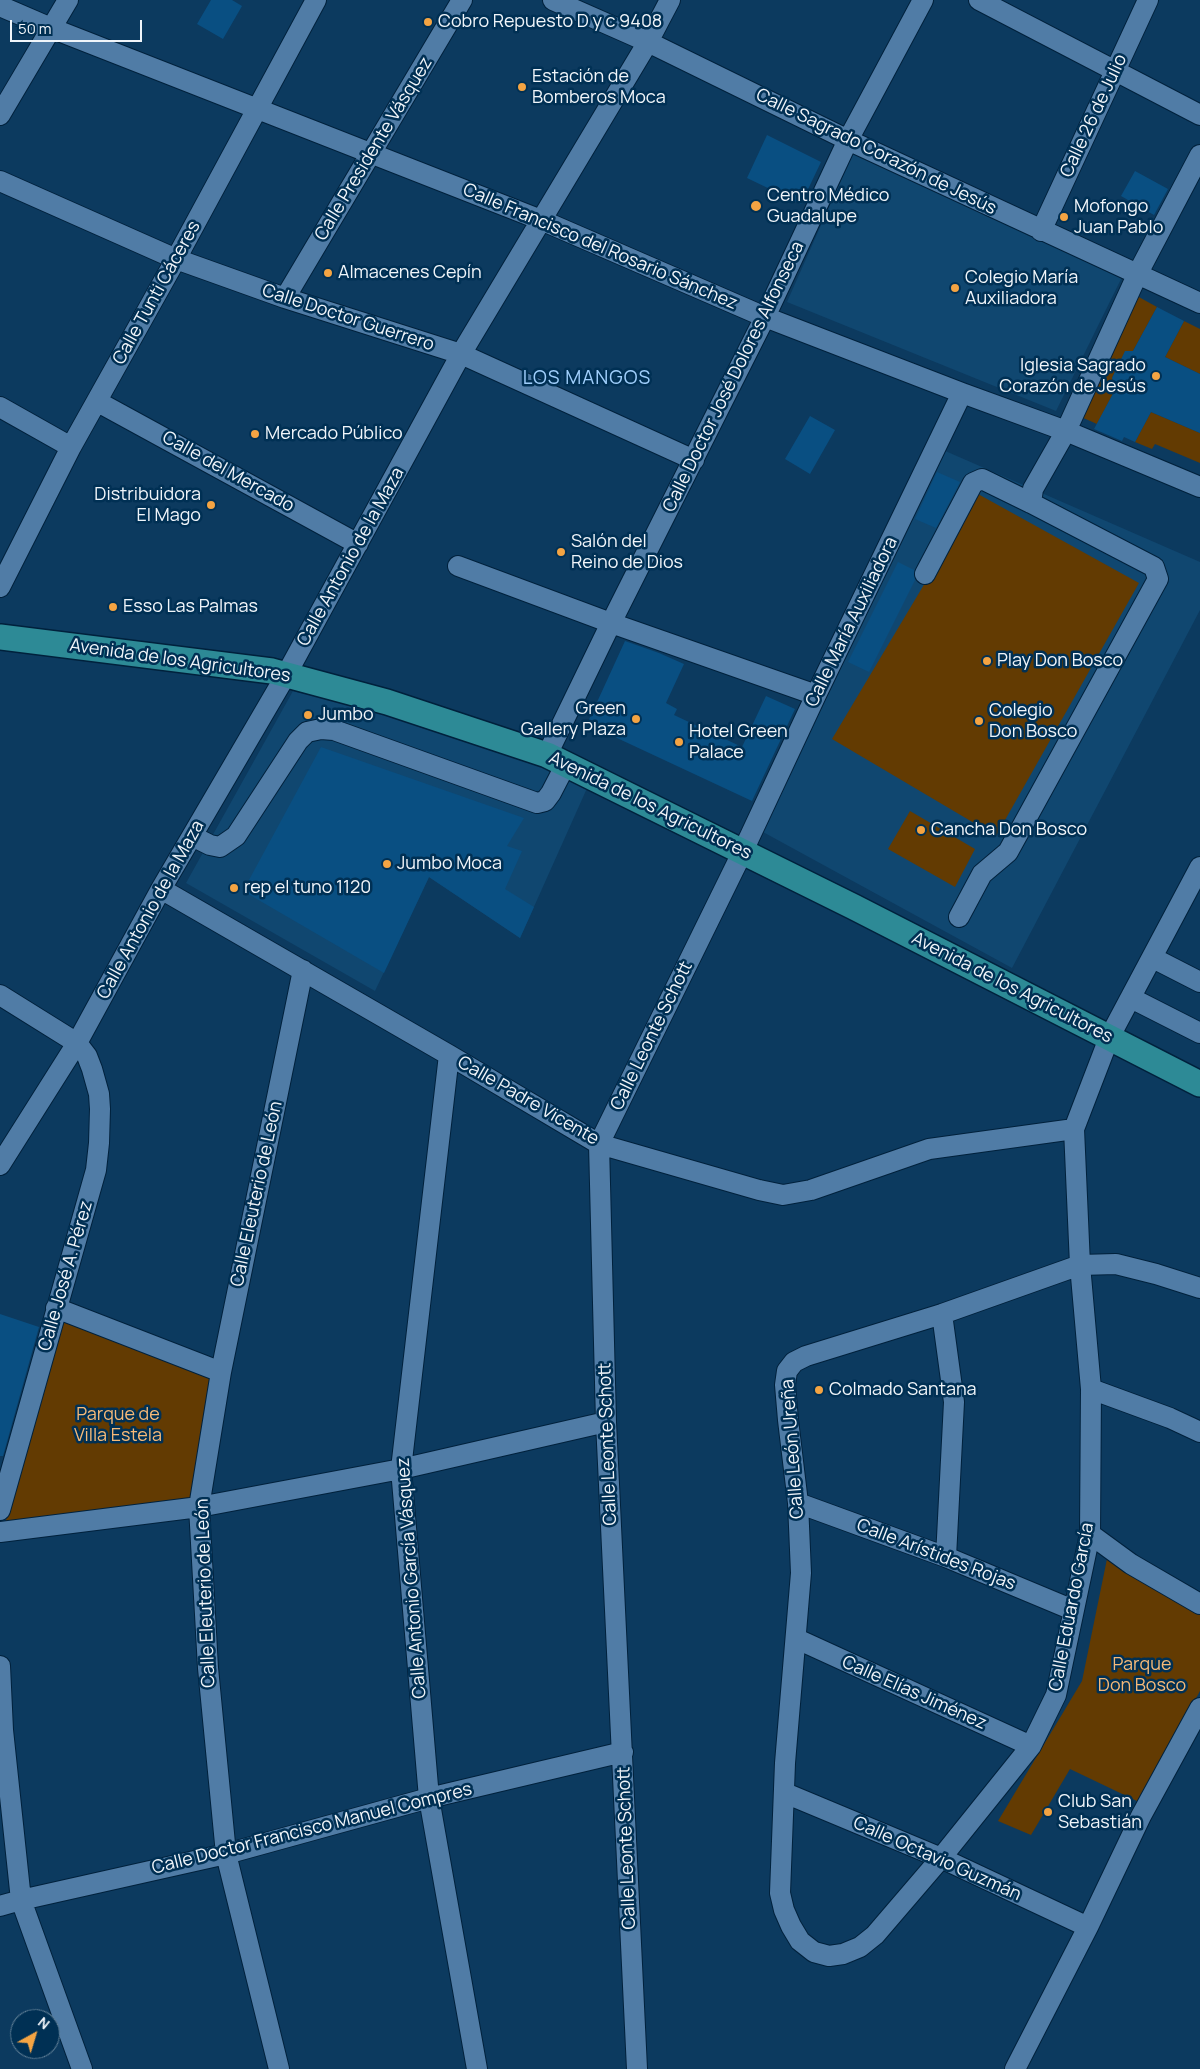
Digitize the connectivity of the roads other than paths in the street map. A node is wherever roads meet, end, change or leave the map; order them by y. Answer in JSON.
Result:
{"nodes":[{"id":1,"x":68,"y":0,"type":"edge"},
{"id":2,"x":316,"y":0,"type":"edge"},
{"id":3,"x":462,"y":0,"type":"edge"},
{"id":4,"x":553,"y":0,"type":"edge"},
{"id":5,"x":670,"y":0,"type":"edge"},
{"id":6,"x":922,"y":0,"type":"edge"},
{"id":7,"x":979,"y":0,"type":"edge"},
{"id":8,"x":1148,"y":0,"type":"edge"},
{"id":9,"x":0,"y":6,"type":"edge"},
{"id":10,"x":51,"y":28,"type":"junction"},
{"id":11,"x":648,"y":42,"type":"junction"},
{"id":12,"x":1115,"y":71,"type":"junction"},
{"id":13,"x":258,"y":109,"type":"junction"},
{"id":14,"x":1200,"y":114,"type":"edge"},
{"id":15,"x":0,"y":115,"type":"edge"},
{"id":16,"x":848,"y":140,"type":"junction"},
{"id":17,"x":371,"y":154,"type":"junction"},
{"id":18,"x":1200,"y":155,"type":"edge"},
{"id":19,"x":0,"y":181,"type":"edge"},
{"id":20,"x":541,"y":220,"type":"junction"},
{"id":21,"x":1041,"y":231,"type":"junction"},
{"id":22,"x":176,"y":259,"type":"junction"},
{"id":23,"x":1138,"y":273,"type":"junction"},
{"id":24,"x":285,"y":298,"type":"junction"},
{"id":25,"x":1200,"y":303,"type":"edge"},
{"id":26,"x":764,"y":317,"type":"junction"},
{"id":27,"x":461,"y":354,"type":"junction"},
{"id":28,"x":962,"y":393,"type":"junction"},
{"id":29,"x":98,"y":402,"type":"junction"},
{"id":30,"x":0,"y":407,"type":"edge"},
{"id":31,"x":1066,"y":431,"type":"junction"},
{"id":32,"x":71,"y":447,"type":"junction"},
{"id":33,"x":694,"y":460,"type":"junction"},
{"id":34,"x":1200,"y":487,"type":"edge"},
{"id":35,"x":1032,"y":496,"type":"junction"},
{"id":36,"x":358,"y":544,"type":"junction"},
{"id":37,"x":458,"y":566,"type":"dead end"},
{"id":38,"x":925,"y":574,"type":"dead end"},
{"id":39,"x":0,"y":586,"type":"edge"},
{"id":40,"x":611,"y":623,"type":"junction"},
{"id":41,"x":0,"y":637,"type":"edge"},
{"id":42,"x":286,"y":675,"type":"junction"},
{"id":43,"x":816,"y":695,"type":"junction"},
{"id":44,"x":556,"y":759,"type":"junction"},
{"id":45,"x":192,"y":836,"type":"junction"},
{"id":46,"x":743,"y":851,"type":"junction"},
{"id":47,"x":1200,"y":867,"type":"edge"},
{"id":48,"x":161,"y":889,"type":"junction"},
{"id":49,"x":959,"y":918,"type":"dead end"},
{"id":50,"x":1153,"y":958,"type":"junction"},
{"id":51,"x":303,"y":970,"type":"junction"},
{"id":52,"x":1200,"y":982,"type":"edge"},
{"id":53,"x":0,"y":995,"type":"edge"},
{"id":54,"x":1131,"y":998,"type":"junction"},
{"id":55,"x":1200,"y":1033,"type":"edge"},
{"id":56,"x":1109,"y":1038,"type":"junction"},
{"id":57,"x":77,"y":1043,"type":"junction"},
{"id":58,"x":450,"y":1055,"type":"junction"},
{"id":59,"x":1200,"y":1084,"type":"edge"},
{"id":60,"x":1074,"y":1129,"type":"junction"},
{"id":61,"x":599,"y":1144,"type":"junction"},
{"id":62,"x":0,"y":1165,"type":"edge"},
{"id":63,"x":1080,"y":1265,"type":"junction"},
{"id":64,"x":1200,"y":1288,"type":"edge"},
{"id":65,"x":56,"y":1308,"type":"junction"},
{"id":66,"x":942,"y":1314,"type":"junction"},
{"id":67,"x":220,"y":1372,"type":"junction"},
{"id":68,"x":1091,"y":1389,"type":"junction"},
{"id":69,"x":606,"y":1422,"type":"junction"},
{"id":70,"x":1200,"y":1432,"type":"edge"},
{"id":71,"x":401,"y":1469,"type":"junction"},
{"id":72,"x":798,"y":1503,"type":"junction"},
{"id":73,"x":199,"y":1507,"type":"junction"},
{"id":74,"x":0,"y":1510,"type":"edge"},
{"id":75,"x":0,"y":1532,"type":"edge"},
{"id":76,"x":1090,"y":1534,"type":"junction"},
{"id":77,"x":946,"y":1556,"type":"junction"},
{"id":78,"x":1200,"y":1604,"type":"edge"},
{"id":79,"x":1073,"y":1610,"type":"junction"},
{"id":80,"x":797,"y":1639,"type":"junction"},
{"id":81,"x":0,"y":1666,"type":"edge"},
{"id":82,"x":1200,"y":1708,"type":"edge"},
{"id":83,"x":1031,"y":1746,"type":"junction"},
{"id":84,"x":623,"y":1752,"type":"junction"},
{"id":85,"x":785,"y":1792,"type":"junction"},
{"id":86,"x":429,"y":1798,"type":"junction"},
{"id":87,"x":226,"y":1854,"type":"junction"},
{"id":88,"x":940,"y":1858,"type":"junction"},
{"id":89,"x":21,"y":1900,"type":"junction"},
{"id":90,"x":0,"y":1906,"type":"edge"},
{"id":91,"x":1088,"y":1927,"type":"junction"},
{"id":92,"x":814,"y":1952,"type":"joint"},
{"id":93,"x":82,"y":2069,"type":"edge"},
{"id":94,"x":280,"y":2069,"type":"edge"},
{"id":95,"x":477,"y":2069,"type":"edge"},
{"id":96,"x":637,"y":2069,"type":"edge"},
{"id":97,"x":1016,"y":2069,"type":"edge"}],
"edges":[{"from":1,"to":10,"type":"street"},
{"from":2,"to":13,"type":"street","name":"Calle Tunti Cáceres"},
{"from":3,"to":17,"type":"street","name":"Calle Presidente Vásquez"},
{"from":4,"to":11,"type":"street","name":"Calle Sagrado Corazón de Jesús"},
{"from":5,"to":11,"type":"street","name":"Calle Antonio de la Maza"},
{"from":6,"to":16,"type":"street","name":"Calle Doctor José Dolores Alfonseca"},
{"from":7,"to":12,"type":"street"},
{"from":8,"to":12,"type":"street","name":"Calle 26 de Julio"},
{"from":9,"to":10,"type":"street","name":"Calle Francisco del Rosario Sánchez"},
{"from":10,"to":13,"type":"street","name":"Calle Francisco del Rosario Sánchez"},
{"from":10,"to":15,"type":"street"},
{"from":11,"to":16,"type":"street","name":"Calle Sagrado Corazón de Jesús"},
{"from":11,"to":20,"type":"street","name":"Calle Antonio de la Maza"},
{"from":12,"to":14,"type":"street"},
{"from":12,"to":21,"type":"street","name":"Calle 26 de Julio"},
{"from":13,"to":17,"type":"street","name":"Calle Francisco del Rosario Sánchez"},
{"from":13,"to":22,"type":"street","name":"Calle Tunti Cáceres"},
{"from":16,"to":21,"type":"street","name":"Calle Sagrado Corazón de Jesús"},
{"from":16,"to":26,"type":"street","name":"Calle Doctor José Dolores Alfonseca"},
{"from":17,"to":20,"type":"street","name":"Calle Francisco del Rosario Sánchez"},
{"from":17,"to":24,"type":"street","name":"Calle Presidente Vásquez"},
{"from":18,"to":23,"type":"street"},
{"from":19,"to":22,"type":"street","name":"Calle Doctor Guerrero"},
{"from":20,"to":26,"type":"street","name":"Calle Francisco del Rosario Sánchez"},
{"from":20,"to":27,"type":"street","name":"Calle Antonio de la Maza"},
{"from":21,"to":23,"type":"street","name":"Calle Sagrado Corazón de Jesús"},
{"from":22,"to":24,"type":"street","name":"Calle Doctor Guerrero"},
{"from":22,"to":29,"type":"street","name":"Calle Tunti Cáceres"},
{"from":23,"to":25,"type":"street","name":"Calle Sagrado Corazón de Jesús"},
{"from":23,"to":31,"type":"street"},
{"from":24,"to":27,"type":"street","name":"Calle Doctor Guerrero"},
{"from":26,"to":28,"type":"street","name":"Calle Francisco del Rosario Sánchez"},
{"from":26,"to":33,"type":"street","name":"Calle Doctor José Dolores Alfonseca"},
{"from":27,"to":33,"type":"street","name":"Calle Doctor Guerrero"},
{"from":27,"to":36,"type":"street","name":"Calle Antonio de la Maza"},
{"from":28,"to":31,"type":"street","name":"Calle Francisco del Rosario Sánchez"},
{"from":28,"to":43,"type":"street","name":"Calle María Auxiliadora"},
{"from":29,"to":32,"type":"street","name":"Calle Tunti Cáceres"},
{"from":29,"to":36,"type":"street","name":"Calle del Mercado"},
{"from":30,"to":32,"type":"street"},
{"from":31,"to":34,"type":"street","name":"Calle Francisco del Rosario Sánchez"},
{"from":31,"to":35,"type":"street"},
{"from":32,"to":39,"type":"street","name":"Calle Tunti Cáceres"},
{"from":33,"to":40,"type":"street","name":"Calle Doctor José Dolores Alfonseca"},
{"from":35,"to":38,"type":"street"},
{"from":35,"to":49,"type":"street"},
{"from":36,"to":42,"type":"street","name":"Calle Antonio de la Maza"},
{"from":37,"to":40,"type":"street"},
{"from":40,"to":43,"type":"street"},
{"from":40,"to":44,"type":"street","name":"Calle Doctor José Dolores Alfonseca"},
{"from":41,"to":42,"type":"main road","name":"Avenida de los Agricultores"},
{"from":42,"to":44,"type":"main road","name":"Avenida de los Agricultores"},
{"from":42,"to":45,"type":"street","name":"Calle Antonio de la Maza"},
{"from":43,"to":46,"type":"street","name":"Calle María Auxiliadora"},
{"from":44,"to":45,"type":"street","name":"Calle Doctor José Dolores Alfonseca"},
{"from":44,"to":46,"type":"main road","name":"Avenida de los Agricultores"},
{"from":45,"to":48,"type":"street","name":"Calle Antonio de la Maza"},
{"from":46,"to":56,"type":"main road","name":"Avenida de los Agricultores"},
{"from":46,"to":61,"type":"street","name":"Calle Leonte Schott"},
{"from":47,"to":50,"type":"street","name":"Calle Eduardo García"},
{"from":48,"to":51,"type":"street","name":"Calle Padre Vicente"},
{"from":48,"to":57,"type":"street","name":"Calle Antonio de la Maza"},
{"from":50,"to":52,"type":"street"},
{"from":50,"to":54,"type":"street","name":"Calle Eduardo García"},
{"from":51,"to":58,"type":"street","name":"Calle Padre Vicente"},
{"from":51,"to":67,"type":"street","name":"Calle Eleuterio de León"},
{"from":53,"to":57,"type":"street"},
{"from":54,"to":55,"type":"street"},
{"from":54,"to":56,"type":"street","name":"Calle Eduardo García"},
{"from":56,"to":59,"type":"main road","name":"Avenida de los Agricultores"},
{"from":56,"to":60,"type":"street","name":"Calle Eduardo García"},
{"from":57,"to":62,"type":"street","name":"Calle Antonio de la Maza"},
{"from":57,"to":65,"type":"street","name":"Calle José A. Pérez"},
{"from":58,"to":61,"type":"street","name":"Calle Padre Vicente"},
{"from":58,"to":71,"type":"street","name":"Calle Antonio García Vásquez"},
{"from":60,"to":61,"type":"street","name":"Calle Padre Vicente"},
{"from":60,"to":63,"type":"street","name":"Calle Eduardo García"},
{"from":61,"to":69,"type":"street","name":"Calle Leonte Schott"},
{"from":63,"to":64,"type":"street","name":"Calle León Ureña"},
{"from":63,"to":66,"type":"street","name":"Calle León Ureña"},
{"from":63,"to":68,"type":"street","name":"Calle Eduardo García"},
{"from":65,"to":67,"type":"street"},
{"from":65,"to":74,"type":"street","name":"Calle José A. Pérez"},
{"from":66,"to":72,"type":"street","name":"Calle León Ureña"},
{"from":66,"to":77,"type":"street"},
{"from":67,"to":73,"type":"street","name":"Calle Eleuterio de León"},
{"from":68,"to":70,"type":"street"},
{"from":68,"to":76,"type":"street","name":"Calle Eduardo García"},
{"from":69,"to":71,"type":"street"},
{"from":69,"to":84,"type":"street","name":"Calle Leonte Schott"},
{"from":71,"to":73,"type":"street"},
{"from":71,"to":86,"type":"street","name":"Calle Antonio García Vásquez"},
{"from":72,"to":77,"type":"street","name":"Calle Arístides Rojas"},
{"from":72,"to":80,"type":"street","name":"Calle León Ureña"},
{"from":73,"to":75,"type":"street"},
{"from":73,"to":87,"type":"street","name":"Calle Eleuterio de León"},
{"from":76,"to":78,"type":"street"},
{"from":76,"to":79,"type":"street","name":"Calle Eduardo García"},
{"from":77,"to":79,"type":"street","name":"Calle Arístides Rojas"},
{"from":79,"to":83,"type":"street","name":"Calle Eduardo García"},
{"from":80,"to":83,"type":"street","name":"Calle Elías Jiménez"},
{"from":80,"to":85,"type":"street","name":"Calle León Ureña"},
{"from":81,"to":89,"type":"street"},
{"from":82,"to":91,"type":"street"},
{"from":83,"to":88,"type":"street","name":"Calle Eduardo García"},
{"from":84,"to":86,"type":"street","name":"Calle Doctor Francisco Manuel Compres"},
{"from":84,"to":96,"type":"street","name":"Calle Leonte Schott"},
{"from":85,"to":88,"type":"street","name":"Calle Octavio Guzmán"},
{"from":85,"to":92,"type":"street","name":"Calle León Ureña"},
{"from":86,"to":87,"type":"street","name":"Calle Doctor Francisco Manuel Compres"},
{"from":86,"to":95,"type":"street","name":"Calle Antonio García Vásquez"},
{"from":87,"to":89,"type":"street","name":"Calle Doctor Francisco Manuel Compres"},
{"from":87,"to":94,"type":"street","name":"Calle Eleuterio de León"},
{"from":88,"to":91,"type":"street","name":"Calle Octavio Guzmán"},
{"from":88,"to":92,"type":"street","name":"Calle Eduardo García"},
{"from":89,"to":90,"type":"street","name":"Calle Doctor Francisco Manuel Compres"},
{"from":89,"to":93,"type":"street"},
{"from":91,"to":97,"type":"street"}]}
